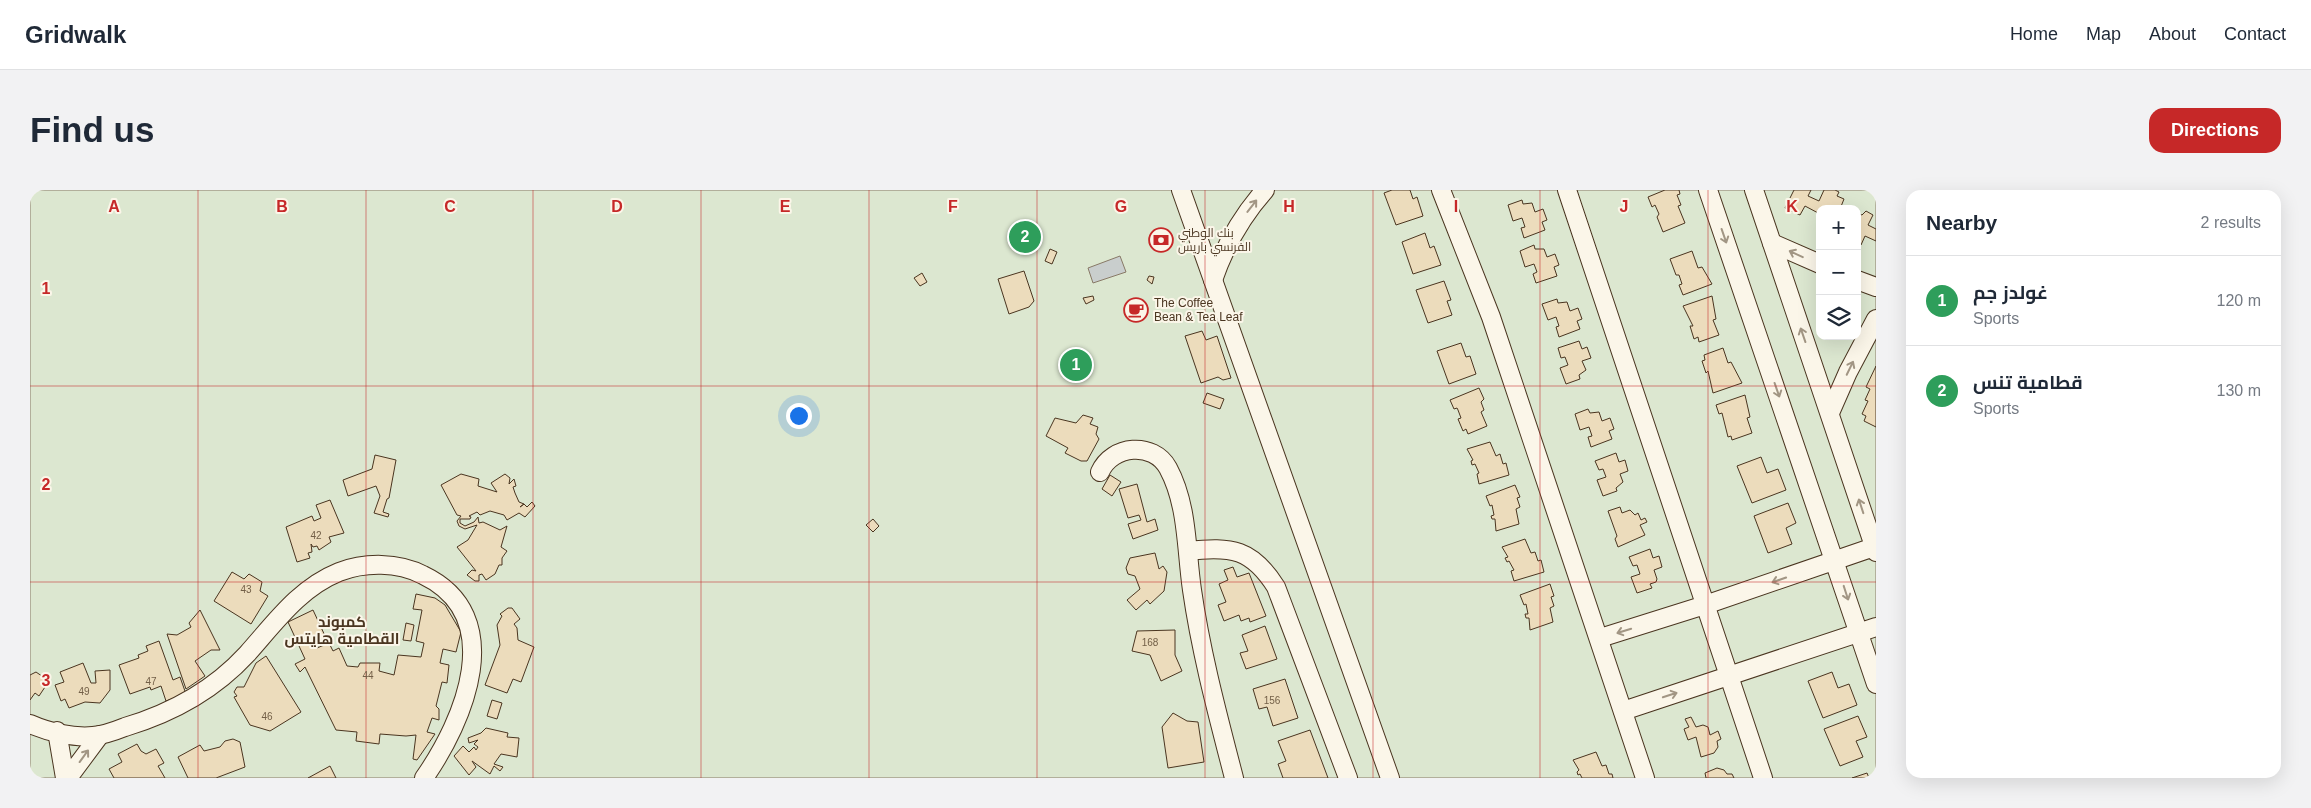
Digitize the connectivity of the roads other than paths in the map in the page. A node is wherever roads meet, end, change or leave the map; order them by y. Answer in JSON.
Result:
{"nodes":[{"id":1,"x":1181,"y":190,"type":"edge"},
{"id":2,"x":1265,"y":190,"type":"edge"},
{"id":3,"x":1441,"y":190,"type":"edge"},
{"id":4,"x":1568,"y":190,"type":"edge"},
{"id":5,"x":1708,"y":190,"type":"edge"},
{"id":6,"x":1754,"y":190,"type":"edge"},
{"id":7,"x":1772,"y":243,"type":"junction"},
{"id":8,"x":1816,"y":262,"type":"edge"},
{"id":9,"x":1213,"y":280,"type":"junction"},
{"id":10,"x":1861,"y":281,"type":"edge"},
{"id":11,"x":1876,"y":287,"type":"edge"},
{"id":12,"x":1876,"y":319,"type":"edge"},
{"id":13,"x":1830,"y":413,"type":"junction"},
{"id":14,"x":1100,"y":472,"type":"dead end"},
{"id":15,"x":1875,"y":549,"type":"edge"},
{"id":16,"x":1188,"y":551,"type":"junction"},
{"id":17,"x":1835,"y":561,"type":"junction"},
{"id":18,"x":1704,"y":606,"type":"junction"},
{"id":19,"x":1876,"y":627,"type":"edge"},
{"id":20,"x":1859,"y":633,"type":"junction"},
{"id":21,"x":1600,"y":638,"type":"junction"},
{"id":22,"x":1728,"y":676,"type":"junction"},
{"id":23,"x":1876,"y":684,"type":"edge"},
{"id":24,"x":1624,"y":711,"type":"junction"},
{"id":25,"x":30,"y":724,"type":"edge"},
{"id":26,"x":56,"y":731,"type":"junction"},
{"id":27,"x":100,"y":735,"type":"junction"},
{"id":28,"x":66,"y":778,"type":"edge"},
{"id":29,"x":424,"y":778,"type":"edge"},
{"id":30,"x":1234,"y":778,"type":"edge"},
{"id":31,"x":1348,"y":778,"type":"edge"},
{"id":32,"x":1390,"y":778,"type":"edge"},
{"id":33,"x":1645,"y":778,"type":"edge"},
{"id":34,"x":1763,"y":778,"type":"edge"}],
"edges":[{"from":1,"to":9,"type":"street"},
{"from":9,"to":2,"type":"street","one_way":true},
{"from":3,"to":21,"type":"street"},
{"from":4,"to":18,"type":"street"},
{"from":5,"to":17,"type":"street","one_way":true},
{"from":6,"to":7,"type":"street"},
{"from":8,"to":7,"type":"street","one_way":true},
{"from":13,"to":7,"type":"street","one_way":true},
{"from":9,"to":32,"type":"street"},
{"from":10,"to":11,"type":"street"},
{"from":13,"to":12,"type":"street","one_way":true},
{"from":15,"to":13,"type":"street","one_way":true},
{"from":14,"to":16,"type":"street"},
{"from":15,"to":17,"type":"street"},
{"from":16,"to":30,"type":"street"},
{"from":16,"to":31,"type":"street"},
{"from":17,"to":18,"type":"street","one_way":true},
{"from":17,"to":20,"type":"street","one_way":true},
{"from":18,"to":21,"type":"street","one_way":true},
{"from":18,"to":22,"type":"street"},
{"from":19,"to":20,"type":"street"},
{"from":20,"to":22,"type":"street"},
{"from":20,"to":23,"type":"street"},
{"from":21,"to":24,"type":"street"},
{"from":24,"to":22,"type":"street","one_way":true},
{"from":22,"to":34,"type":"street"},
{"from":24,"to":33,"type":"street"},
{"from":25,"to":26,"type":"street"},
{"from":26,"to":27,"type":"street"},
{"from":26,"to":28,"type":"street"},
{"from":28,"to":27,"type":"street","one_way":true},
{"from":27,"to":29,"type":"street"}]}
